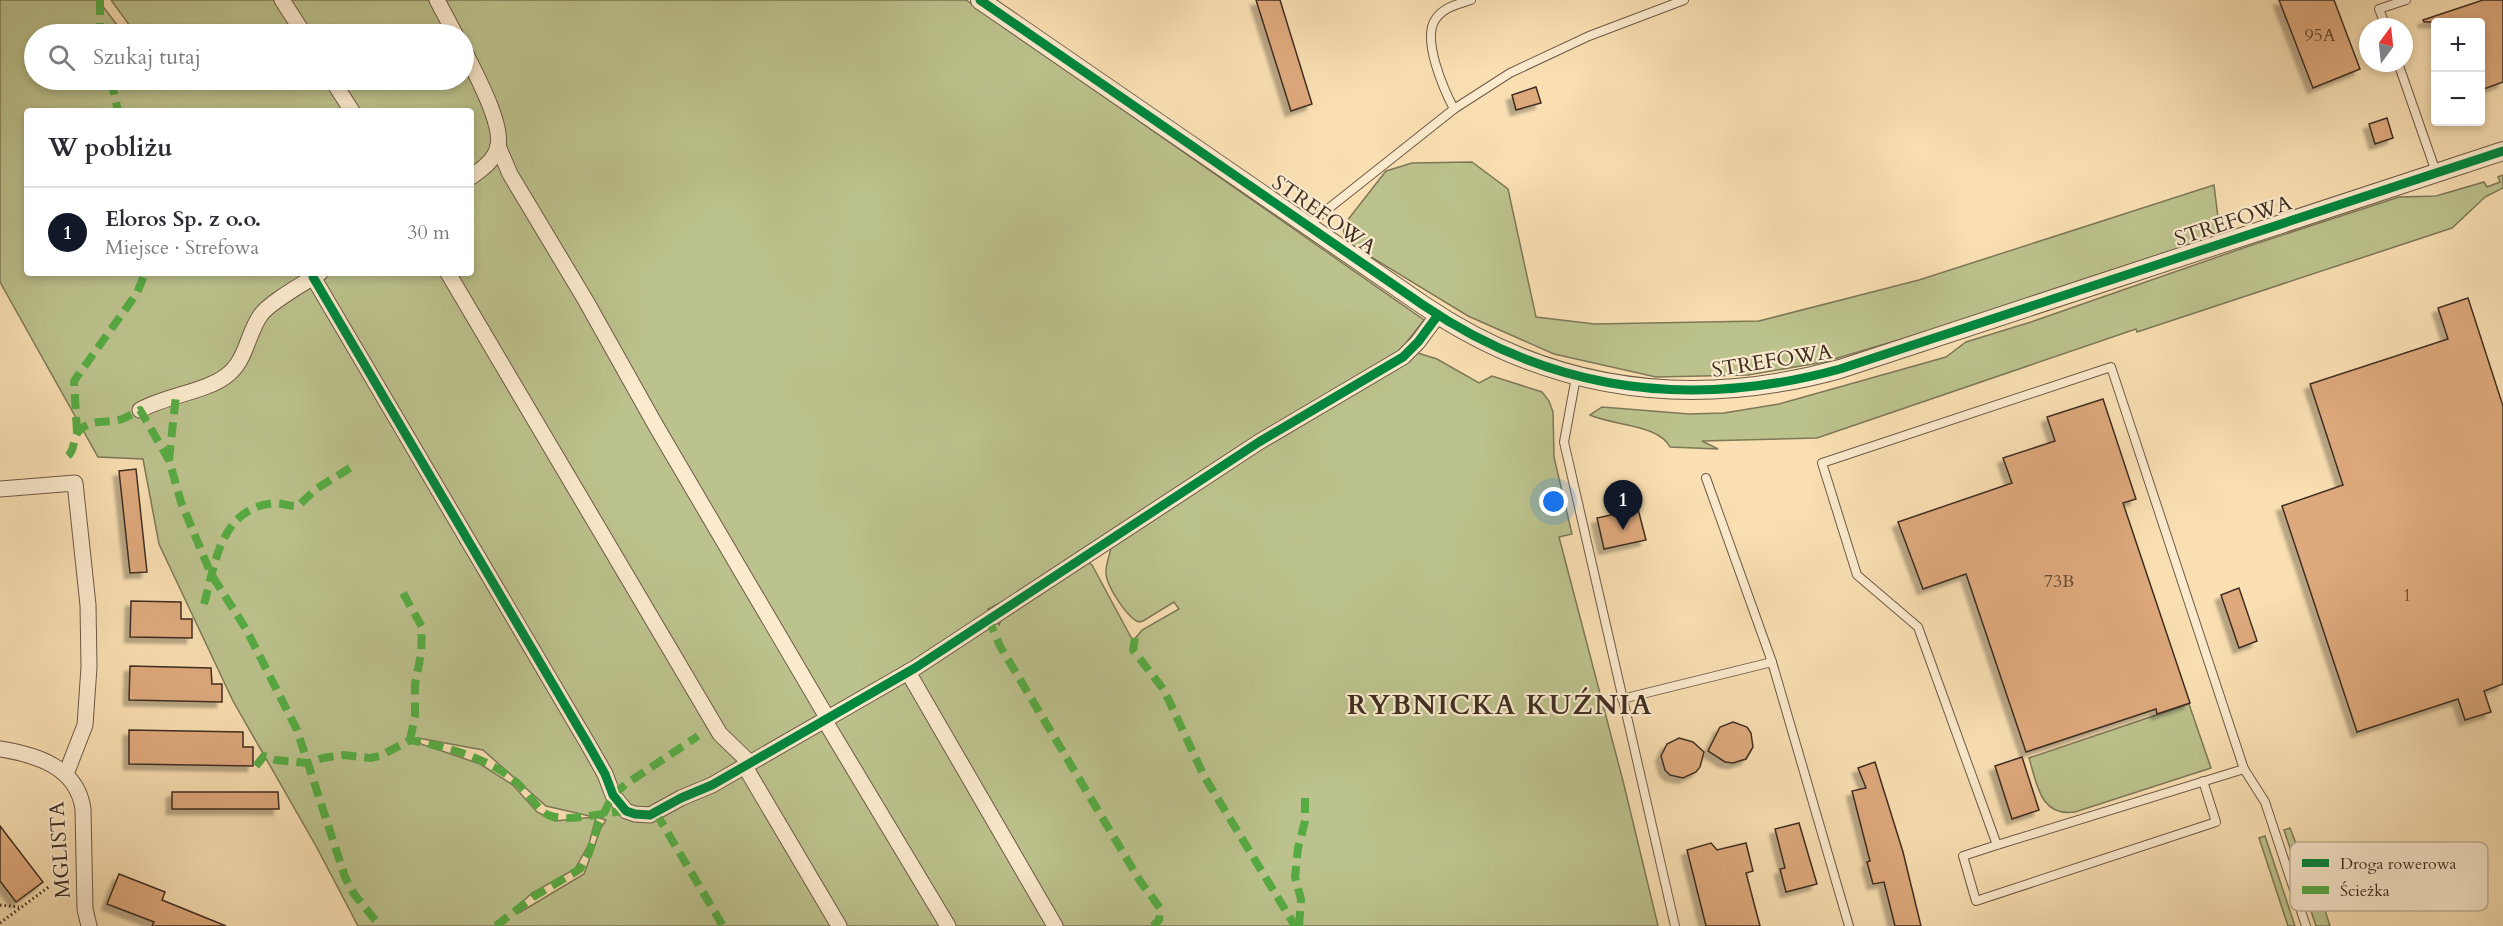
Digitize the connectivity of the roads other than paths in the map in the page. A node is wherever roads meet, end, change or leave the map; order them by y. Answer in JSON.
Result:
{"nodes":[{"id":1,"x":282,"y":0,"type":"edge"},
{"id":2,"x":437,"y":0,"type":"edge"},
{"id":3,"x":980,"y":0,"type":"edge"},
{"id":4,"x":1471,"y":0,"type":"edge"},
{"id":5,"x":1684,"y":0,"type":"edge"},
{"id":6,"x":2406,"y":0,"type":"edge"},
{"id":7,"x":1673,"y":2,"type":"edge"},
{"id":8,"x":2382,"y":18,"type":"edge"},
{"id":9,"x":298,"y":24,"type":"edge"},
{"id":10,"x":450,"y":24,"type":"edge"},
{"id":11,"x":474,"y":71,"type":"edge"},
{"id":12,"x":2401,"y":72,"type":"edge"},
{"id":13,"x":338,"y":90,"type":"edge"},
{"id":14,"x":350,"y":108,"type":"edge"},
{"id":15,"x":1454,"y":109,"type":"junction"},
{"id":16,"x":498,"y":146,"type":"junction"},
{"id":17,"x":2503,"y":151,"type":"edge"},
{"id":18,"x":2436,"y":173,"type":"junction"},
{"id":19,"x":474,"y":174,"type":"edge"},
{"id":20,"x":1308,"y":225,"type":"junction"},
{"id":21,"x":315,"y":276,"type":"edge"},
{"id":22,"x":318,"y":276,"type":"edge"},
{"id":23,"x":450,"y":276,"type":"edge"},
{"id":24,"x":1438,"y":315,"type":"junction"},
{"id":25,"x":1576,"y":377,"type":"junction"},
{"id":26,"x":140,"y":410,"type":"dead end"},
{"id":27,"x":1706,"y":478,"type":"dead end"},
{"id":28,"x":0,"y":489,"type":"edge"},
{"id":29,"x":1772,"y":662,"type":"junction"},
{"id":30,"x":908,"y":672,"type":"junction"},
{"id":31,"x":1622,"y":699,"type":"junction"},
{"id":32,"x":827,"y":720,"type":"junction"},
{"id":33,"x":0,"y":749,"type":"edge"},
{"id":34,"x":746,"y":764,"type":"junction"},
{"id":35,"x":2244,"y":769,"type":"junction"},
{"id":36,"x":66,"y":774,"type":"junction"},
{"id":37,"x":2203,"y":781,"type":"junction"},
{"id":38,"x":1997,"y":845,"type":"junction"},
{"id":39,"x":2290,"y":878,"type":"edge"},
{"id":40,"x":2301,"y":911,"type":"edge"},
{"id":41,"x":89,"y":926,"type":"edge"},
{"id":42,"x":839,"y":926,"type":"edge"},
{"id":43,"x":948,"y":926,"type":"edge"},
{"id":44,"x":1055,"y":926,"type":"edge"},
{"id":45,"x":1675,"y":926,"type":"edge"},
{"id":46,"x":1849,"y":926,"type":"edge"},
{"id":47,"x":2306,"y":926,"type":"edge"}],
"edges":[{"from":1,"to":9,"type":"street"},
{"from":2,"to":10,"type":"street"},
{"from":3,"to":20,"type":"street","name":"STREFOWA"},
{"from":4,"to":15,"type":"lane"},
{"from":5,"to":7,"type":"lane"},
{"from":6,"to":8,"type":"lane"},
{"from":7,"to":15,"type":"lane"},
{"from":11,"to":16,"type":"street"},
{"from":12,"to":18,"type":"lane"},
{"from":13,"to":14,"type":"street"},
{"from":15,"to":20,"type":"lane"},
{"from":16,"to":19,"type":"street"},
{"from":16,"to":32,"type":"street"},
{"from":17,"to":18,"type":"street","name":"STREFOWA"},
{"from":18,"to":25,"type":"street","name":"STREFOWA"},
{"from":20,"to":24,"type":"street","name":"STREFOWA"},
{"from":21,"to":26,"type":"street"},
{"from":22,"to":34,"type":"street"},
{"from":23,"to":34,"type":"street"},
{"from":24,"to":25,"type":"street","name":"STREFOWA"},
{"from":24,"to":30,"type":"street"},
{"from":25,"to":31,"type":"lane"},
{"from":27,"to":29,"type":"lane"},
{"from":28,"to":36,"type":"street"},
{"from":29,"to":31,"type":"lane"},
{"from":29,"to":46,"type":"lane"},
{"from":30,"to":32,"type":"street"},
{"from":30,"to":44,"type":"street"},
{"from":31,"to":45,"type":"lane"},
{"from":32,"to":34,"type":"street"},
{"from":32,"to":43,"type":"street"},
{"from":33,"to":36,"type":"street","name":"MGLISTA"},
{"from":34,"to":42,"type":"street"},
{"from":35,"to":37,"type":"lane"},
{"from":35,"to":38,"type":"lane"},
{"from":35,"to":39,"type":"lane"},
{"from":36,"to":41,"type":"street","name":"MGLISTA"},
{"from":37,"to":38,"type":"lane"},
{"from":37,"to":38,"type":"lane"},
{"from":40,"to":47,"type":"lane"}]}
